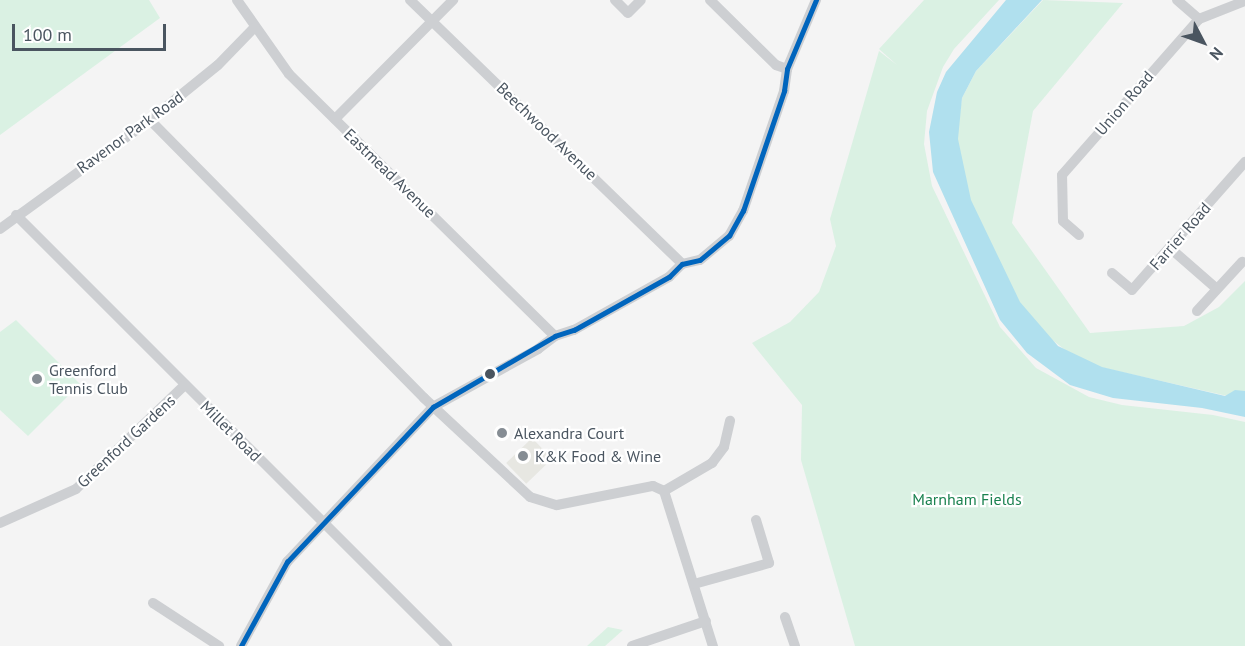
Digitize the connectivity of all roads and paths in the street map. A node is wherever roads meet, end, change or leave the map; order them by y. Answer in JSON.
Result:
{"nodes":[{"id":1,"x":237,"y":0,"type":"edge"},
{"id":2,"x":411,"y":0,"type":"edge"},
{"id":3,"x":453,"y":0,"type":"edge"},
{"id":4,"x":615,"y":0,"type":"edge"},
{"id":5,"x":641,"y":0,"type":"edge"},
{"id":6,"x":710,"y":0,"type":"edge"},
{"id":7,"x":816,"y":0,"type":"edge"},
{"id":8,"x":1177,"y":0,"type":"edge"},
{"id":9,"x":1245,"y":1,"type":"edge"},
{"id":10,"x":1199,"y":19,"type":"junction"},
{"id":11,"x":432,"y":20,"type":"junction"},
{"id":12,"x":254,"y":28,"type":"junction"},
{"id":13,"x":787,"y":69,"type":"junction"},
{"id":14,"x":335,"y":119,"type":"junction"},
{"id":15,"x":150,"y":120,"type":"junction"},
{"id":16,"x":1245,"y":162,"type":"edge"},
{"id":17,"x":16,"y":215,"type":"junction"},
{"id":18,"x":0,"y":229,"type":"edge"},
{"id":19,"x":1079,"y":235,"type":"dead end"},
{"id":20,"x":1170,"y":248,"type":"junction"},
{"id":21,"x":1242,"y":262,"type":"dead end"},
{"id":22,"x":682,"y":264,"type":"junction"},
{"id":23,"x":1112,"y":273,"type":"dead end"},
{"id":24,"x":1217,"y":289,"type":"junction"},
{"id":25,"x":1197,"y":311,"type":"dead end"},
{"id":26,"x":555,"y":336,"type":"junction"},
{"id":27,"x":185,"y":385,"type":"junction"},
{"id":28,"x":433,"y":407,"type":"junction"},
{"id":29,"x":730,"y":421,"type":"dead end"},
{"id":30,"x":664,"y":491,"type":"junction"},
{"id":31,"x":756,"y":520,"type":"dead end"},
{"id":32,"x":323,"y":521,"type":"junction"},
{"id":33,"x":0,"y":523,"type":"edge"},
{"id":34,"x":694,"y":584,"type":"junction"},
{"id":35,"x":153,"y":603,"type":"dead end"},
{"id":36,"x":785,"y":617,"type":"dead end"},
{"id":37,"x":706,"y":621,"type":"junction"},
{"id":38,"x":219,"y":646,"type":"edge"},
{"id":39,"x":241,"y":646,"type":"edge"},
{"id":40,"x":447,"y":646,"type":"edge"},
{"id":41,"x":632,"y":646,"type":"edge"},
{"id":42,"x":714,"y":646,"type":"edge"},
{"id":43,"x":795,"y":646,"type":"edge"}],
"edges":[{"from":1,"to":12,"type":"street","name":"Eastmead Avenue"},
{"from":2,"to":11,"type":"street","name":"Beechwood Avenue"},
{"from":3,"to":11,"type":"street"},
{"from":4,"to":5,"type":"street"},
{"from":6,"to":13,"type":"street"},
{"from":7,"to":13,"type":"street"},
{"from":8,"to":10,"type":"street"},
{"from":9,"to":10,"type":"street","name":"Union Road"},
{"from":10,"to":19,"type":"street","name":"Union Road"},
{"from":11,"to":14,"type":"street"},
{"from":11,"to":22,"type":"street","name":"Beechwood Avenue"},
{"from":12,"to":14,"type":"street","name":"Eastmead Avenue"},
{"from":12,"to":15,"type":"street","name":"Ravenor Park Road"},
{"from":13,"to":22,"type":"street"},
{"from":14,"to":26,"type":"street","name":"Eastmead Avenue"},
{"from":15,"to":17,"type":"street","name":"Ravenor Park Road"},
{"from":15,"to":28,"type":"street"},
{"from":16,"to":20,"type":"street","name":"Farrier Road"},
{"from":17,"to":18,"type":"street","name":"Ravenor Park Road"},
{"from":17,"to":27,"type":"street","name":"Millet Road"},
{"from":20,"to":23,"type":"street","name":"Farrier Road"},
{"from":20,"to":24,"type":"street"},
{"from":21,"to":24,"type":"street"},
{"from":22,"to":26,"type":"street"},
{"from":24,"to":25,"type":"street"},
{"from":26,"to":28,"type":"street"},
{"from":27,"to":32,"type":"street","name":"Millet Road"},
{"from":27,"to":33,"type":"street","name":"Greenford Gardens"},
{"from":28,"to":30,"type":"street"},
{"from":28,"to":32,"type":"street"},
{"from":29,"to":30,"type":"street"},
{"from":30,"to":34,"type":"street"},
{"from":31,"to":34,"type":"street"},
{"from":32,"to":39,"type":"street"},
{"from":32,"to":40,"type":"street","name":"Millet Road"},
{"from":34,"to":37,"type":"street"},
{"from":35,"to":38,"type":"street"},
{"from":36,"to":43,"type":"street"},
{"from":37,"to":41,"type":"street"},
{"from":37,"to":42,"type":"street"}]}
